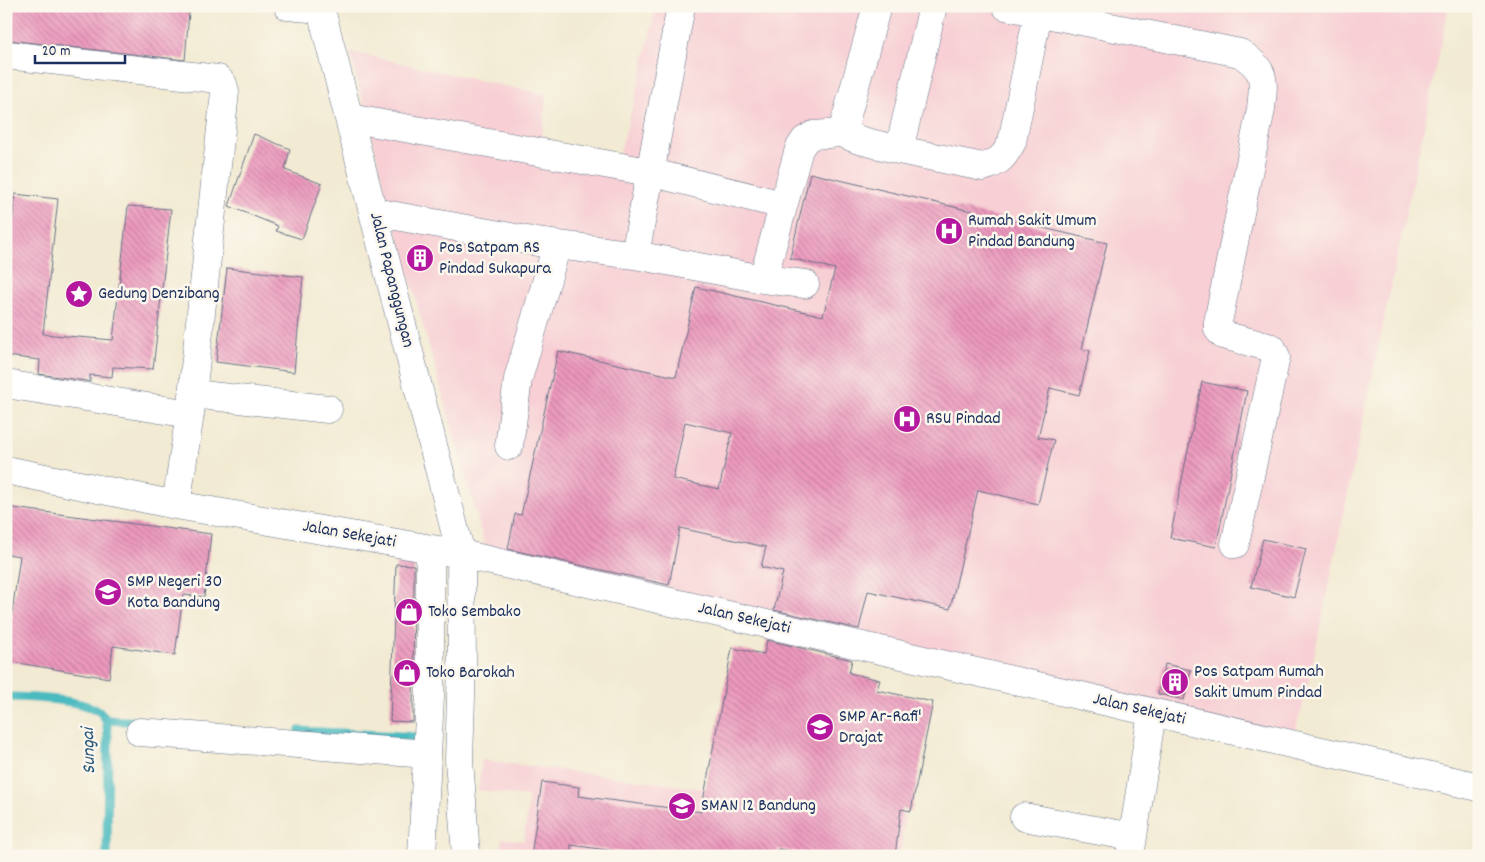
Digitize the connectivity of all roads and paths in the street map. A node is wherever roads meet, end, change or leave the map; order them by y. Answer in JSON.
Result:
{"nodes":[{"id":1,"x":288,"y":6,"type":"edge"},
{"id":2,"x":681,"y":6,"type":"edge"},
{"id":3,"x":877,"y":6,"type":"edge"},
{"id":4,"x":934,"y":6,"type":"edge"},
{"id":5,"x":1006,"y":6,"type":"edge"},
{"id":6,"x":320,"y":8,"type":"edge"},
{"id":7,"x":1038,"y":13,"type":"junction"},
{"id":8,"x":6,"y":56,"type":"edge"},
{"id":9,"x":349,"y":118,"type":"junction"},
{"id":10,"x":842,"y":133,"type":"junction"},
{"id":11,"x":898,"y":150,"type":"junction"},
{"id":12,"x":650,"y":172,"type":"junction"},
{"id":13,"x":783,"y":205,"type":"junction"},
{"id":14,"x":374,"y":212,"type":"junction"},
{"id":15,"x":556,"y":245,"type":"junction"},
{"id":16,"x":635,"y":255,"type":"junction"},
{"id":17,"x":763,"y":278,"type":"junction"},
{"id":18,"x":805,"y":284,"type":"dead end"},
{"id":19,"x":6,"y":384,"type":"edge"},
{"id":20,"x":191,"y":404,"type":"junction"},
{"id":21,"x":328,"y":409,"type":"dead end"},
{"id":22,"x":509,"y":446,"type":"dead end"},
{"id":23,"x":6,"y":470,"type":"edge"},
{"id":24,"x":176,"y":505,"type":"junction"},
{"id":25,"x":1235,"y":544,"type":"dead end"},
{"id":26,"x":430,"y":549,"type":"junction"},
{"id":27,"x":461,"y":554,"type":"junction"},
{"id":28,"x":1152,"y":713,"type":"junction"},
{"id":29,"x":140,"y":732,"type":"dead end"},
{"id":30,"x":427,"y":754,"type":"junction"},
{"id":31,"x":1479,"y":788,"type":"edge"},
{"id":32,"x":1024,"y":817,"type":"dead end"},
{"id":33,"x":1132,"y":846,"type":"edge"},
{"id":34,"x":422,"y":856,"type":"edge"},
{"id":35,"x":466,"y":856,"type":"edge"}],
"edges":[{"from":1,"to":6,"type":"street"},
{"from":2,"to":12,"type":"street"},
{"from":3,"to":10,"type":"street"},
{"from":4,"to":11,"type":"street"},
{"from":5,"to":7,"type":"street"},
{"from":6,"to":9,"type":"street","name":"Jalan Papanggungan"},
{"from":7,"to":11,"type":"street"},
{"from":7,"to":25,"type":"street"},
{"from":8,"to":20,"type":"street"},
{"from":9,"to":12,"type":"street"},
{"from":9,"to":14,"type":"street","name":"Jalan Papanggungan"},
{"from":10,"to":11,"type":"street"},
{"from":10,"to":13,"type":"street"},
{"from":12,"to":13,"type":"street"},
{"from":12,"to":16,"type":"street"},
{"from":13,"to":17,"type":"street"},
{"from":14,"to":15,"type":"street"},
{"from":14,"to":27,"type":"street","name":"Jalan Papanggungan"},
{"from":15,"to":16,"type":"street"},
{"from":15,"to":22,"type":"street"},
{"from":16,"to":17,"type":"street"},
{"from":17,"to":18,"type":"street"},
{"from":19,"to":20,"type":"street"},
{"from":20,"to":21,"type":"street"},
{"from":20,"to":24,"type":"street"},
{"from":23,"to":24,"type":"street","name":"Jalan Sekejati"},
{"from":24,"to":26,"type":"street","name":"Jalan Sekejati"},
{"from":26,"to":27,"type":"street","name":"Jalan Sekejati"},
{"from":26,"to":30,"type":"street"},
{"from":27,"to":28,"type":"street","name":"Jalan Sekejati"},
{"from":27,"to":35,"type":"street","name":"Jalan Papanggungan"},
{"from":28,"to":31,"type":"street","name":"Jalan Sekejati"},
{"from":28,"to":33,"type":"street"},
{"from":29,"to":30,"type":"street"},
{"from":30,"to":34,"type":"street"},
{"from":32,"to":33,"type":"street"}]}
